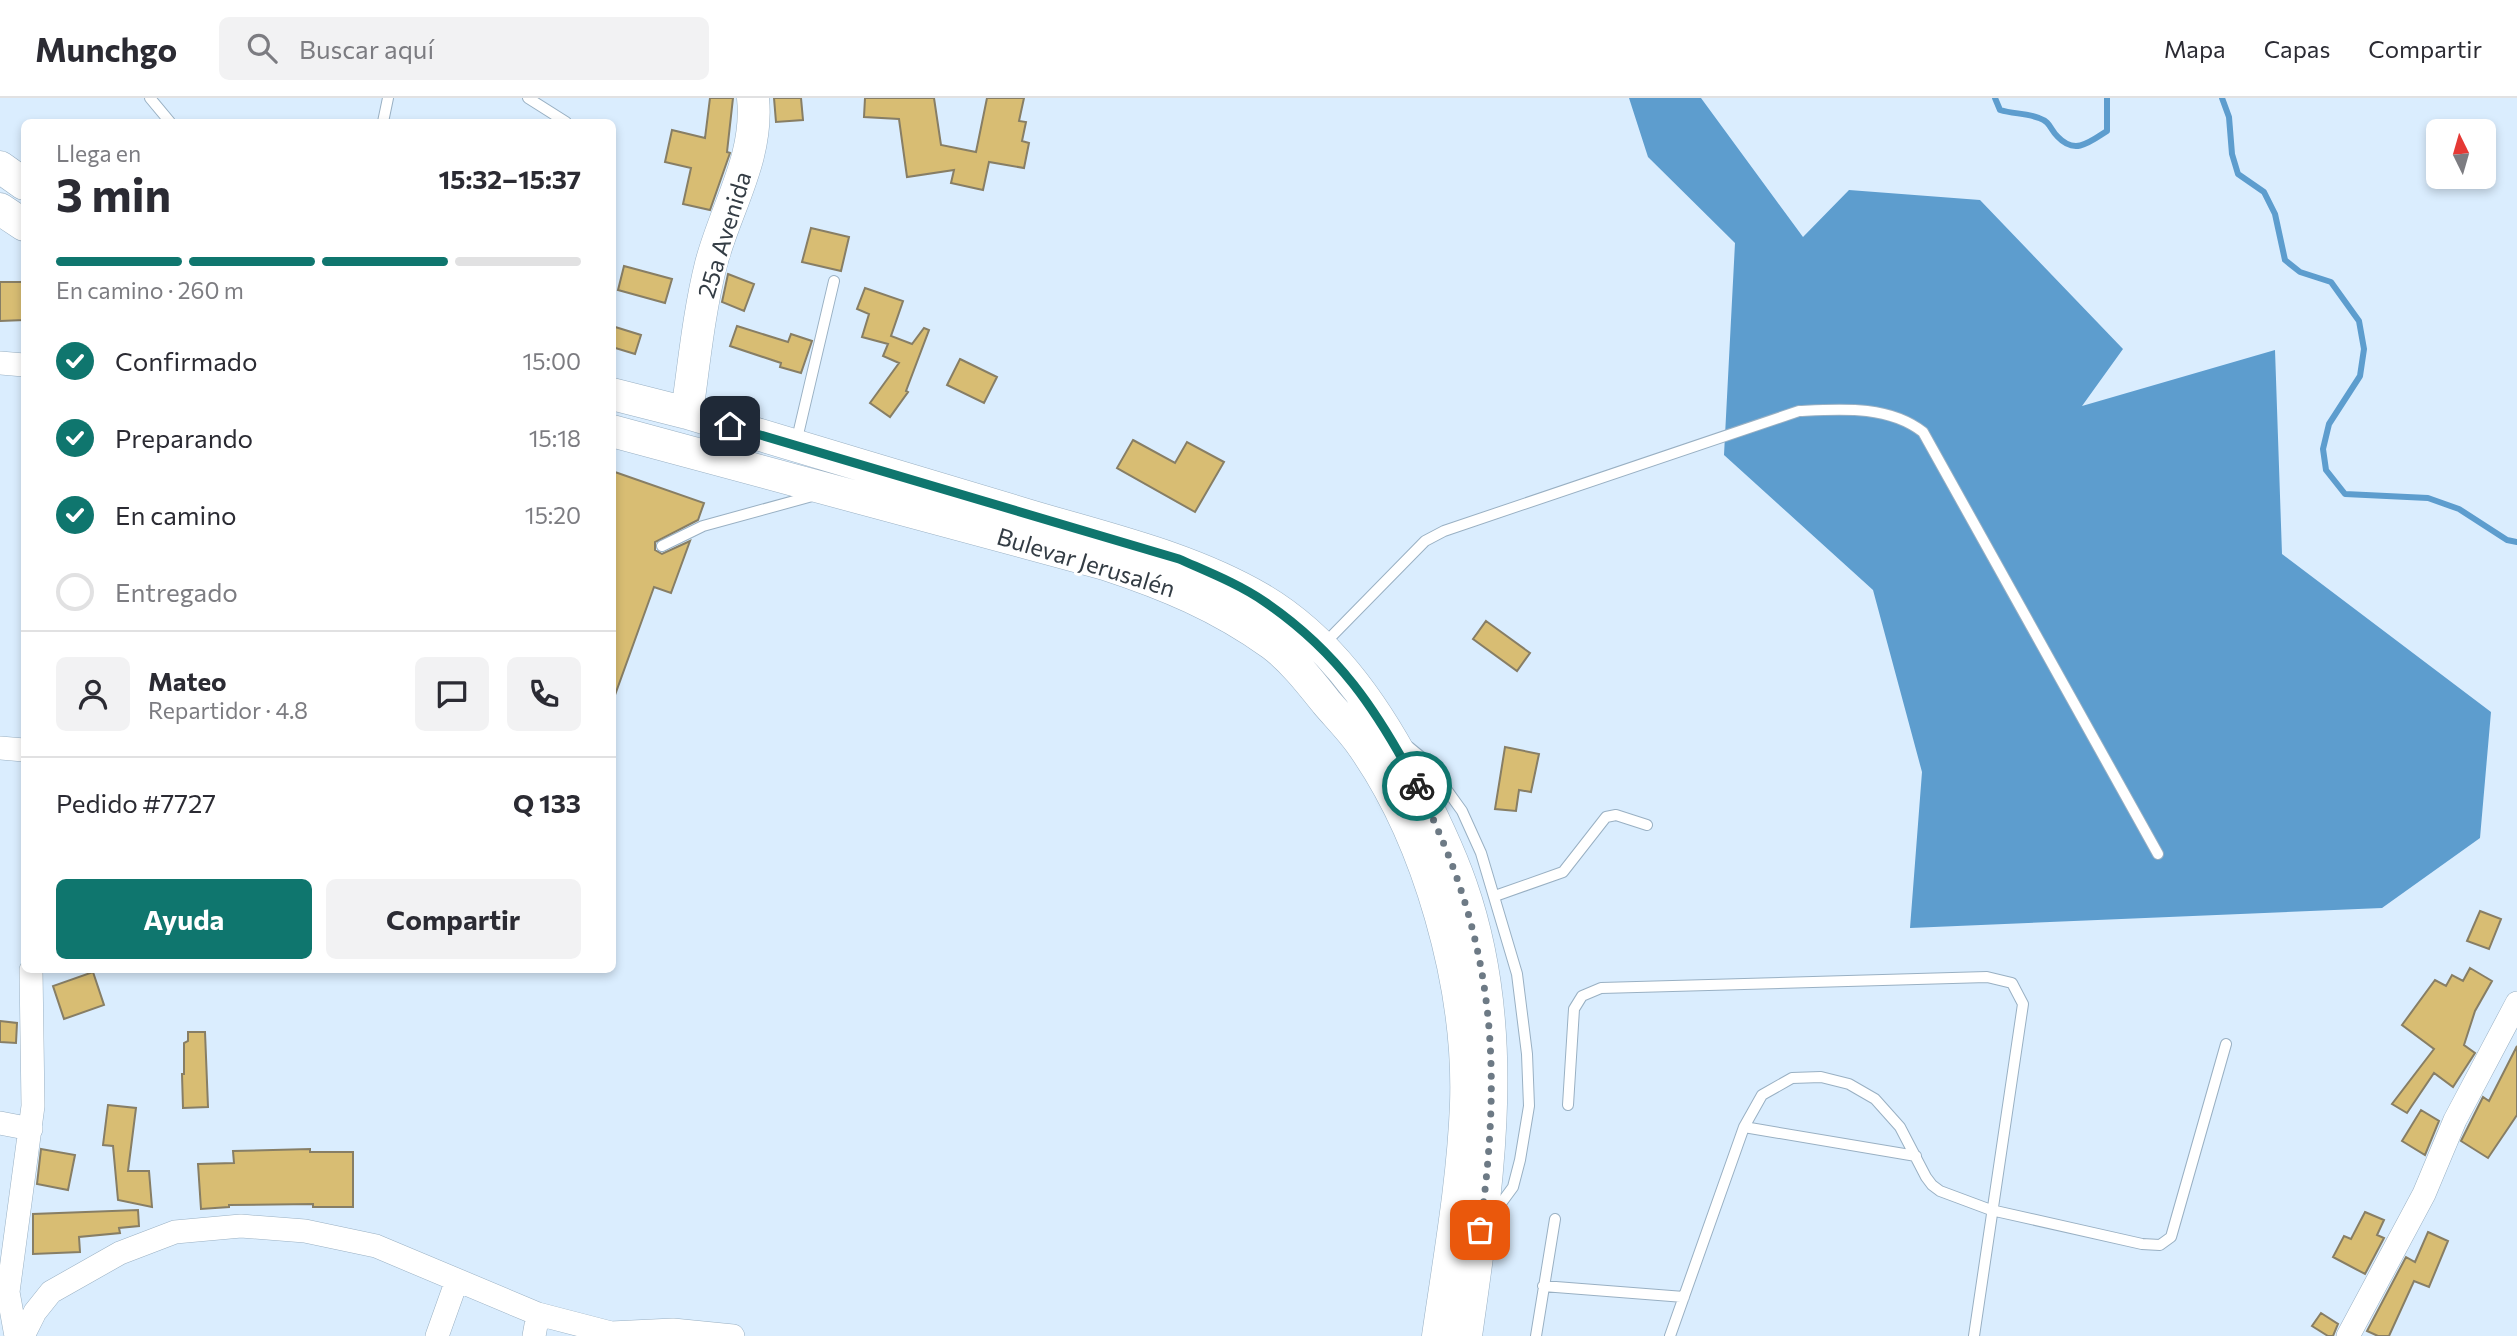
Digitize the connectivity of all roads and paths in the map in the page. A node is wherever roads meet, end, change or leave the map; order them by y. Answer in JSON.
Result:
{"nodes":[{"id":1,"x":150,"y":98,"type":"edge"},
{"id":2,"x":388,"y":98,"type":"edge"},
{"id":3,"x":528,"y":98,"type":"edge"},
{"id":4,"x":753,"y":98,"type":"edge"},
{"id":5,"x":168,"y":119,"type":"edge"},
{"id":6,"x":384,"y":119,"type":"edge"},
{"id":7,"x":561,"y":119,"type":"edge"},
{"id":8,"x":0,"y":167,"type":"edge"},
{"id":9,"x":21,"y":182,"type":"edge"},
{"id":10,"x":0,"y":209,"type":"edge"},
{"id":11,"x":21,"y":223,"type":"edge"},
{"id":12,"x":834,"y":281,"type":"dead end"},
{"id":13,"x":0,"y":363,"type":"edge"},
{"id":14,"x":21,"y":365,"type":"edge"},
{"id":15,"x":616,"y":395,"type":"edge"},
{"id":16,"x":687,"y":413,"type":"junction"},
{"id":17,"x":616,"y":432,"type":"edge"},
{"id":18,"x":795,"y":445,"type":"junction"},
{"id":19,"x":832,"y":490,"type":"junction"},
{"id":20,"x":662,"y":546,"type":"dead end"},
{"id":21,"x":1309,"y":658,"type":"junction"},
{"id":22,"x":1387,"y":729,"type":"junction"},
{"id":23,"x":0,"y":748,"type":"edge"},
{"id":24,"x":21,"y":750,"type":"edge"},
{"id":25,"x":1647,"y":825,"type":"dead end"},
{"id":26,"x":2158,"y":855,"type":"dead end"},
{"id":27,"x":1495,"y":896,"type":"junction"},
{"id":28,"x":31,"y":973,"type":"edge"},
{"id":29,"x":2517,"y":1003,"type":"edge"},
{"id":30,"x":2226,"y":1044,"type":"dead end"},
{"id":31,"x":1568,"y":1105,"type":"dead end"},
{"id":32,"x":0,"y":1123,"type":"edge"},
{"id":33,"x":1744,"y":1127,"type":"junction"},
{"id":34,"x":31,"y":1129,"type":"junction"},
{"id":35,"x":1916,"y":1156,"type":"junction"},
{"id":36,"x":1991,"y":1210,"type":"junction"},
{"id":37,"x":1555,"y":1219,"type":"dead end"},
{"id":38,"x":1480,"y":1230,"type":"junction"},
{"id":39,"x":457,"y":1280,"type":"junction"},
{"id":40,"x":1543,"y":1286,"type":"junction"},
{"id":41,"x":4,"y":1289,"type":"edge"},
{"id":42,"x":1684,"y":1297,"type":"junction"},
{"id":43,"x":536,"y":1325,"type":"edge"},
{"id":44,"x":16,"y":1336,"type":"edge"},
{"id":45,"x":23,"y":1336,"type":"edge"},
{"id":46,"x":436,"y":1336,"type":"edge"},
{"id":47,"x":733,"y":1336,"type":"edge"},
{"id":48,"x":1438,"y":1336,"type":"edge"},
{"id":49,"x":1466,"y":1336,"type":"edge"},
{"id":50,"x":1536,"y":1336,"type":"edge"},
{"id":51,"x":1670,"y":1336,"type":"edge"},
{"id":52,"x":1974,"y":1336,"type":"edge"},
{"id":53,"x":2348,"y":1336,"type":"edge"}],
"edges":[{"from":1,"to":5,"type":"lane"},
{"from":2,"to":6,"type":"lane"},
{"from":3,"to":7,"type":"lane"},
{"from":4,"to":16,"type":"main road","name":"25a Avenida"},
{"from":8,"to":9,"type":"main road"},
{"from":10,"to":11,"type":"main road"},
{"from":12,"to":18,"type":"lane"},
{"from":13,"to":14,"type":"street"},
{"from":15,"to":16,"type":"main road","name":"Bulevar Jerusalén"},
{"from":16,"to":18,"type":"main road","name":"Bulevar Jerusalén"},
{"from":17,"to":19,"type":"main road","name":"Bulevar Jerusalén"},
{"from":18,"to":21,"type":"main road","name":"Bulevar Jerusalén"},
{"from":19,"to":20,"type":"lane"},
{"from":19,"to":21,"type":"main road","name":"Bulevar Jerusalén"},
{"from":21,"to":22,"type":"main road","name":"Bulevar Jerusalén"},
{"from":21,"to":26,"type":"lane"},
{"from":21,"to":48,"type":"main road","name":"Bulevar Jerusalén"},
{"from":22,"to":27,"type":"lane"},
{"from":22,"to":38,"type":"main road","name":"Bulevar Jerusalén"},
{"from":23,"to":24,"type":"street"},
{"from":25,"to":27,"type":"lane"},
{"from":27,"to":38,"type":"lane"},
{"from":28,"to":34,"type":"street"},
{"from":29,"to":53,"type":"street"},
{"from":30,"to":36,"type":"lane"},
{"from":31,"to":36,"type":"lane"},
{"from":32,"to":34,"type":"street"},
{"from":33,"to":35,"type":"lane"},
{"from":33,"to":35,"type":"lane"},
{"from":33,"to":42,"type":"lane"},
{"from":34,"to":41,"type":"street"},
{"from":35,"to":36,"type":"lane"},
{"from":36,"to":52,"type":"lane"},
{"from":37,"to":40,"type":"lane"},
{"from":38,"to":49,"type":"main road","name":"Bulevar Jerusalén"},
{"from":39,"to":43,"type":"street"},
{"from":39,"to":45,"type":"street"},
{"from":39,"to":46,"type":"street"},
{"from":40,"to":42,"type":"lane"},
{"from":40,"to":50,"type":"lane"},
{"from":41,"to":44,"type":"street"},
{"from":42,"to":51,"type":"lane"},
{"from":43,"to":47,"type":"street"}]}
